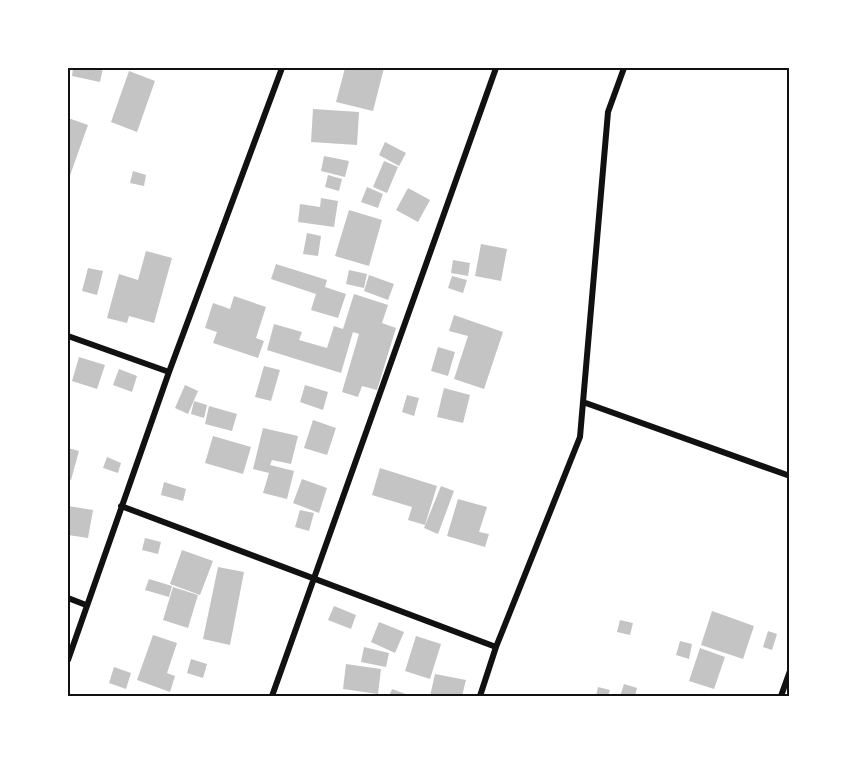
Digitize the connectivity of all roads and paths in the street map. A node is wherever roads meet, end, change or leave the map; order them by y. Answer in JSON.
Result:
{"nodes":[{"id":1,"x":282,"y":68,"type":"edge"},
{"id":2,"x":496,"y":68,"type":"edge"},
{"id":3,"x":624,"y":68,"type":"edge"},
{"id":4,"x":68,"y":336,"type":"edge"},
{"id":5,"x":169,"y":372,"type":"junction"},
{"id":6,"x":583,"y":402,"type":"junction"},
{"id":7,"x":789,"y":476,"type":"edge"},
{"id":8,"x":121,"y":506,"type":"junction"},
{"id":9,"x":315,"y":577,"type":"junction"},
{"id":10,"x":68,"y":598,"type":"edge"},
{"id":11,"x":86,"y":605,"type":"junction"},
{"id":12,"x":496,"y":646,"type":"junction"},
{"id":13,"x":68,"y":660,"type":"edge"},
{"id":14,"x":789,"y":671,"type":"edge"},
{"id":15,"x":272,"y":696,"type":"edge"},
{"id":16,"x":480,"y":696,"type":"edge"},
{"id":17,"x":781,"y":696,"type":"edge"}],
"edges":[{"from":1,"to":5,"type":"street"},
{"from":2,"to":9,"type":"street"},
{"from":3,"to":6,"type":"street"},
{"from":4,"to":5,"type":"street"},
{"from":5,"to":8,"type":"street"},
{"from":6,"to":7,"type":"street"},
{"from":6,"to":12,"type":"street"},
{"from":8,"to":9,"type":"street"},
{"from":8,"to":11,"type":"street"},
{"from":9,"to":12,"type":"street"},
{"from":9,"to":15,"type":"street"},
{"from":10,"to":11,"type":"street"},
{"from":11,"to":13,"type":"street"},
{"from":12,"to":16,"type":"street"},
{"from":14,"to":17,"type":"street"}]}
